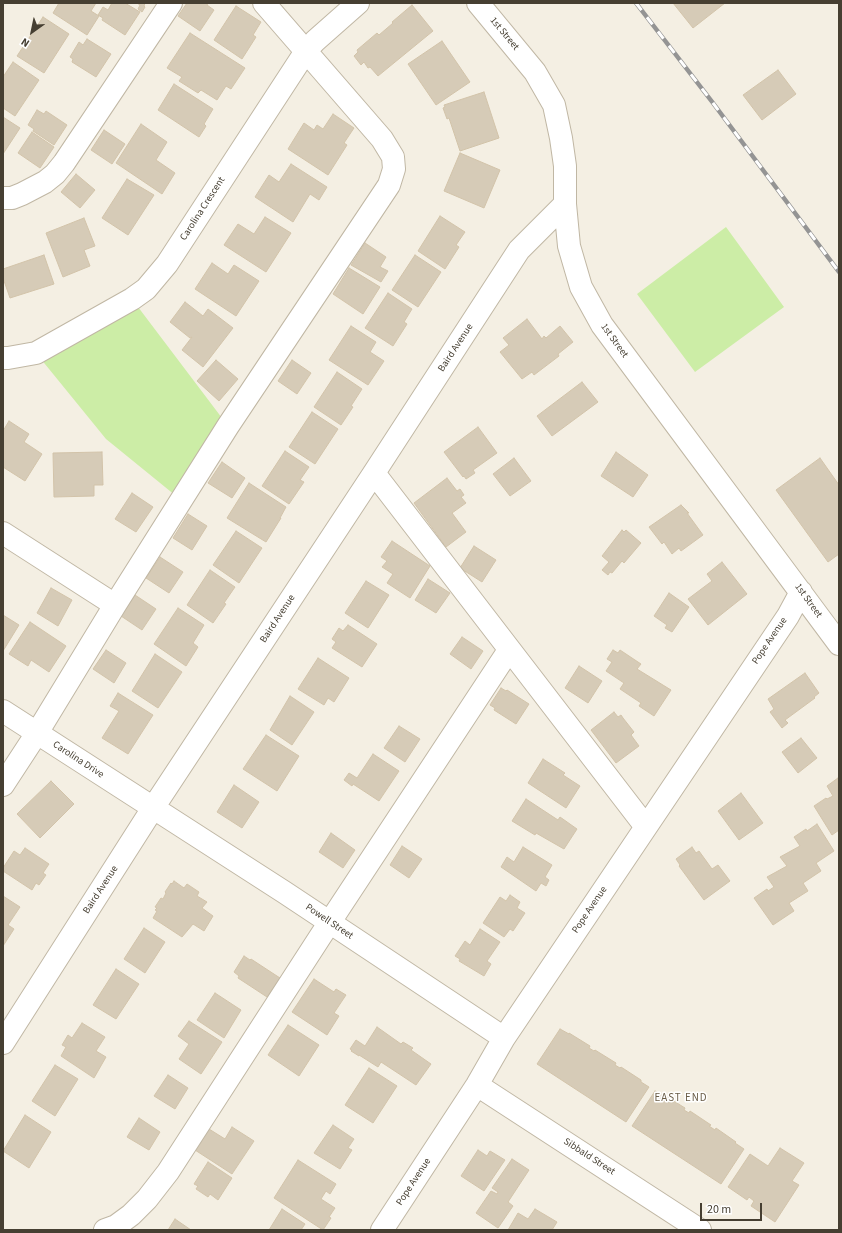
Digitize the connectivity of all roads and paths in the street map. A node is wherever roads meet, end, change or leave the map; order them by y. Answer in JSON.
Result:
{"nodes":[{"id":1,"x":171,"y":3,"type":"edge"},
{"id":2,"x":264,"y":3,"type":"edge"},
{"id":3,"x":358,"y":3,"type":"edge"},
{"id":4,"x":478,"y":3,"type":"edge"},
{"id":5,"x":306,"y":51,"type":"junction"},
{"id":6,"x":3,"y":198,"type":"edge"},
{"id":7,"x":565,"y":204,"type":"junction"},
{"id":8,"x":3,"y":358,"type":"edge"},
{"id":9,"x":374,"y":473,"type":"junction"},
{"id":10,"x":3,"y":533,"type":"edge"},
{"id":11,"x":801,"y":592,"type":"junction"},
{"id":12,"x":115,"y":605,"type":"junction"},
{"id":13,"x":839,"y":644,"type":"edge"},
{"id":14,"x":509,"y":650,"type":"junction"},
{"id":15,"x":3,"y":711,"type":"edge"},
{"id":16,"x":37,"y":733,"type":"junction"},
{"id":17,"x":3,"y":785,"type":"edge"},
{"id":18,"x":153,"y":808,"type":"junction"},
{"id":19,"x":646,"y":827,"type":"junction"},
{"id":20,"x":330,"y":923,"type":"junction"},
{"id":21,"x":504,"y":1038,"type":"junction"},
{"id":22,"x":3,"y":1043,"type":"edge"},
{"id":23,"x":477,"y":1085,"type":"junction"},
{"id":24,"x":105,"y":1230,"type":"edge"},
{"id":25,"x":382,"y":1230,"type":"edge"},
{"id":26,"x":700,"y":1230,"type":"edge"}],
"edges":[{"from":1,"to":6,"type":"street"},
{"from":2,"to":5,"type":"street"},
{"from":3,"to":5,"type":"street","name":"Carolina Crescent"},
{"from":4,"to":7,"type":"street","name":"1st Street"},
{"from":5,"to":8,"type":"street","name":"Carolina Crescent"},
{"from":5,"to":12,"type":"street"},
{"from":7,"to":9,"type":"street","name":"Baird Avenue"},
{"from":7,"to":11,"type":"street","name":"1st Street"},
{"from":9,"to":14,"type":"street"},
{"from":9,"to":18,"type":"street","name":"Baird Avenue"},
{"from":10,"to":12,"type":"street"},
{"from":11,"to":13,"type":"street","name":"1st Street"},
{"from":11,"to":19,"type":"street","name":"Pope Avenue"},
{"from":12,"to":16,"type":"street"},
{"from":14,"to":19,"type":"street"},
{"from":14,"to":20,"type":"street"},
{"from":15,"to":16,"type":"street","name":"Carolina Drive"},
{"from":16,"to":17,"type":"street"},
{"from":16,"to":18,"type":"street","name":"Carolina Drive"},
{"from":18,"to":20,"type":"street","name":"Powell Street"},
{"from":18,"to":22,"type":"street","name":"Baird Avenue"},
{"from":19,"to":21,"type":"street","name":"Pope Avenue"},
{"from":20,"to":21,"type":"street","name":"Powell Street"},
{"from":20,"to":24,"type":"street"},
{"from":21,"to":23,"type":"street","name":"Pope Avenue"},
{"from":23,"to":25,"type":"street","name":"Pope Avenue"},
{"from":23,"to":26,"type":"street","name":"Sibbald Street"}]}
